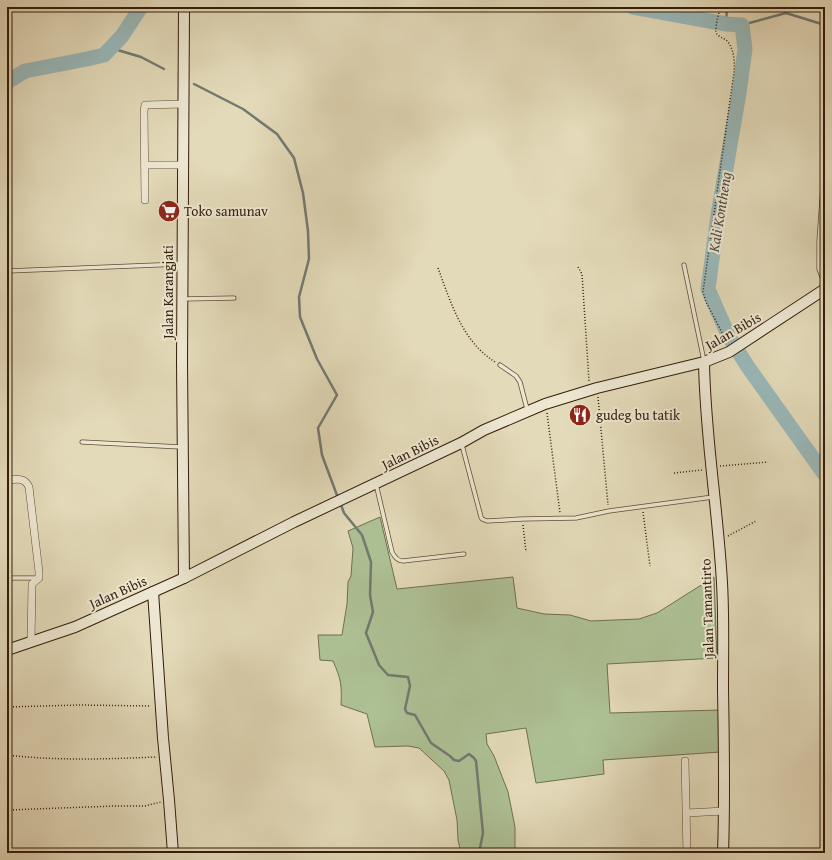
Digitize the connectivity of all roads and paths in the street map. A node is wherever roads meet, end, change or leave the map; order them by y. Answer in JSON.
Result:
{"nodes":[{"id":1,"x":184,"y":7,"type":"edge"},
{"id":2,"x":720,"y":7,"type":"edge"},
{"id":3,"x":184,"y":104,"type":"junction"},
{"id":4,"x":145,"y":165,"type":"junction"},
{"id":5,"x":183,"y":165,"type":"junction"},
{"id":6,"x":824,"y":171,"type":"dead end"},
{"id":7,"x":145,"y":200,"type":"dead end"},
{"id":8,"x":182,"y":264,"type":"junction"},
{"id":9,"x":684,"y":265,"type":"dead end"},
{"id":10,"x":578,"y":266,"type":"dead end"},
{"id":11,"x":438,"y":268,"type":"dead end"},
{"id":12,"x":7,"y":271,"type":"edge"},
{"id":13,"x":825,"y":285,"type":"edge"},
{"id":14,"x":825,"y":289,"type":"edge"},
{"id":15,"x":234,"y":298,"type":"dead end"},
{"id":16,"x":182,"y":299,"type":"junction"},
{"id":17,"x":732,"y":350,"type":"junction"},
{"id":18,"x":704,"y":362,"type":"junction"},
{"id":19,"x":500,"y":365,"type":"joint"},
{"id":20,"x":593,"y":389,"type":"junction"},
{"id":21,"x":545,"y":404,"type":"junction"},
{"id":22,"x":527,"y":410,"type":"junction"},
{"id":23,"x":82,"y":442,"type":"dead end"},
{"id":24,"x":461,"y":443,"type":"junction"},
{"id":25,"x":182,"y":447,"type":"junction"},
{"id":26,"x":768,"y":462,"type":"dead end"},
{"id":27,"x":712,"y":468,"type":"junction"},
{"id":28,"x":674,"y":473,"type":"dead end"},
{"id":29,"x":7,"y":480,"type":"edge"},
{"id":30,"x":376,"y":484,"type":"junction"},
{"id":31,"x":714,"y":497,"type":"junction"},
{"id":32,"x":642,"y":506,"type":"junction"},
{"id":33,"x":609,"y":511,"type":"junction"},
{"id":34,"x":522,"y":519,"type":"junction"},
{"id":35,"x":561,"y":519,"type":"junction"},
{"id":36,"x":756,"y":520,"type":"dead end"},
{"id":37,"x":719,"y":541,"type":"junction"},
{"id":38,"x":526,"y":552,"type":"dead end"},
{"id":39,"x":464,"y":554,"type":"dead end"},
{"id":40,"x":650,"y":566,"type":"dead end"},
{"id":41,"x":7,"y":578,"type":"edge"},
{"id":42,"x":38,"y":578,"type":"junction"},
{"id":43,"x":184,"y":578,"type":"junction"},
{"id":44,"x":153,"y":592,"type":"junction"},
{"id":45,"x":31,"y":642,"type":"junction"},
{"id":46,"x":7,"y":650,"type":"edge"},
{"id":47,"x":160,"y":706,"type":"junction"},
{"id":48,"x":7,"y":707,"type":"edge"},
{"id":49,"x":7,"y":755,"type":"edge"},
{"id":50,"x":165,"y":757,"type":"junction"},
{"id":51,"x":685,"y":761,"type":"dead end"},
{"id":52,"x":169,"y":800,"type":"junction"},
{"id":53,"x":7,"y":810,"type":"edge"},
{"id":54,"x":724,"y":811,"type":"junction"},
{"id":55,"x":687,"y":813,"type":"junction"},
{"id":56,"x":173,"y":853,"type":"edge"},
{"id":57,"x":688,"y":853,"type":"edge"},
{"id":58,"x":723,"y":853,"type":"edge"}],
"edges":[{"from":1,"to":3,"type":"street","name":"Jalan Karangjati"},
{"from":2,"to":17,"type":"path"},
{"from":3,"to":4,"type":"street"},
{"from":3,"to":5,"type":"street","name":"Jalan Karangjati"},
{"from":4,"to":5,"type":"street"},
{"from":4,"to":7,"type":"street"},
{"from":5,"to":8,"type":"street","name":"Jalan Karangjati"},
{"from":6,"to":13,"type":"lane"},
{"from":8,"to":12,"type":"lane"},
{"from":8,"to":16,"type":"street","name":"Jalan Karangjati"},
{"from":9,"to":18,"type":"lane"},
{"from":10,"to":20,"type":"path"},
{"from":11,"to":19,"type":"path"},
{"from":14,"to":17,"type":"street","name":"Jalan Bibis"},
{"from":15,"to":16,"type":"lane"},
{"from":16,"to":25,"type":"street","name":"Jalan Karangjati"},
{"from":17,"to":18,"type":"street","name":"Jalan Bibis"},
{"from":18,"to":20,"type":"street","name":"Jalan Bibis"},
{"from":18,"to":27,"type":"street","name":"Jalan Tamantirto"},
{"from":19,"to":22,"type":"lane"},
{"from":20,"to":21,"type":"street","name":"Jalan Bibis"},
{"from":20,"to":33,"type":"path"},
{"from":21,"to":22,"type":"street","name":"Jalan Bibis"},
{"from":21,"to":35,"type":"path"},
{"from":22,"to":24,"type":"street","name":"Jalan Bibis"},
{"from":23,"to":25,"type":"lane"},
{"from":24,"to":30,"type":"street","name":"Jalan Bibis"},
{"from":24,"to":34,"type":"lane"},
{"from":25,"to":43,"type":"street","name":"Jalan Karangjati"},
{"from":26,"to":27,"type":"path"},
{"from":27,"to":28,"type":"path"},
{"from":27,"to":31,"type":"street","name":"Jalan Tamantirto"},
{"from":29,"to":42,"type":"street"},
{"from":30,"to":39,"type":"lane"},
{"from":30,"to":43,"type":"street","name":"Jalan Bibis"},
{"from":31,"to":32,"type":"lane"},
{"from":31,"to":37,"type":"street","name":"Jalan Tamantirto"},
{"from":32,"to":33,"type":"lane"},
{"from":32,"to":40,"type":"path"},
{"from":33,"to":35,"type":"lane"},
{"from":34,"to":35,"type":"lane"},
{"from":34,"to":38,"type":"path"},
{"from":36,"to":37,"type":"path"},
{"from":37,"to":54,"type":"street","name":"Jalan Tamantirto"},
{"from":41,"to":42,"type":"lane"},
{"from":42,"to":45,"type":"street"},
{"from":43,"to":44,"type":"street","name":"Jalan Bibis"},
{"from":44,"to":45,"type":"street","name":"Jalan Bibis"},
{"from":44,"to":47,"type":"street"},
{"from":45,"to":46,"type":"street","name":"Jalan Bibis"},
{"from":47,"to":48,"type":"path"},
{"from":47,"to":50,"type":"street"},
{"from":49,"to":50,"type":"path"},
{"from":50,"to":52,"type":"street"},
{"from":51,"to":55,"type":"street"},
{"from":52,"to":53,"type":"path"},
{"from":52,"to":56,"type":"street"},
{"from":54,"to":55,"type":"street"},
{"from":54,"to":58,"type":"street","name":"Jalan Tamantirto"},
{"from":55,"to":57,"type":"street"}]}
